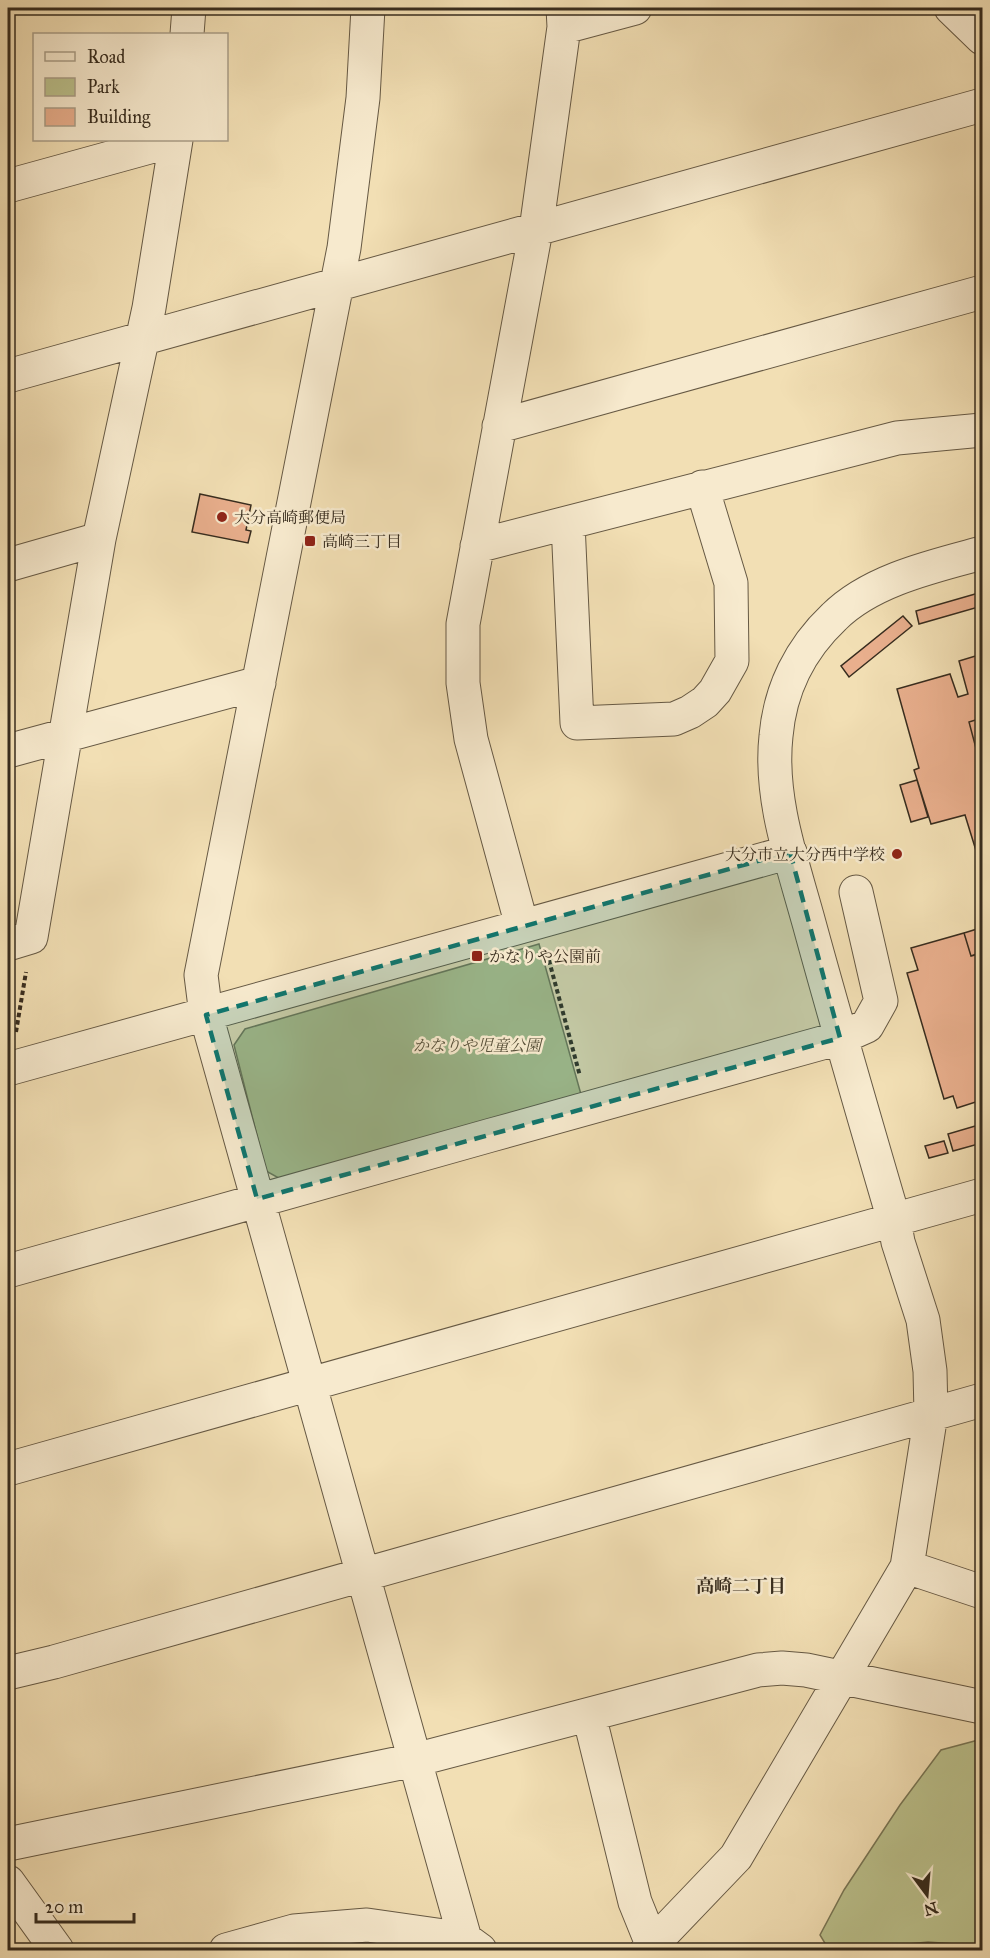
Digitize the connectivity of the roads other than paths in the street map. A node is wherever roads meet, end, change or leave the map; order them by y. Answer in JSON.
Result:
{"nodes":[{"id":1,"x":189,"y":8,"type":"edge"},
{"id":2,"x":368,"y":8,"type":"edge"},
{"id":3,"x":635,"y":8,"type":"edge"},
{"id":4,"x":951,"y":8,"type":"edge"},
{"id":5,"x":563,"y":17,"type":"edge"},
{"id":6,"x":187,"y":33,"type":"edge"},
{"id":7,"x":982,"y":38,"type":"edge"},
{"id":8,"x":982,"y":105,"type":"edge"},
{"id":9,"x":172,"y":141,"type":"edge"},
{"id":10,"x":176,"y":141,"type":"edge"},
{"id":11,"x":8,"y":186,"type":"edge"},
{"id":12,"x":536,"y":230,"type":"junction"},
{"id":13,"x":336,"y":285,"type":"junction"},
{"id":14,"x":982,"y":292,"type":"edge"},
{"id":15,"x":141,"y":339,"type":"junction"},
{"id":16,"x":8,"y":376,"type":"edge"},
{"id":17,"x":499,"y":426,"type":"junction"},
{"id":18,"x":982,"y":430,"type":"edge"},
{"id":19,"x":702,"y":487,"type":"junction"},
{"id":20,"x":568,"y":523,"type":"junction"},
{"id":21,"x":99,"y":539,"type":"junction"},
{"id":22,"x":477,"y":546,"type":"junction"},
{"id":23,"x":982,"y":553,"type":"edge"},
{"id":24,"x":8,"y":565,"type":"edge"},
{"id":25,"x":259,"y":683,"type":"junction"},
{"id":26,"x":65,"y":735,"type":"junction"},
{"id":27,"x":8,"y":751,"type":"edge"},
{"id":28,"x":790,"y":852,"type":"junction"},
{"id":29,"x":856,"y":892,"type":"dead end"},
{"id":30,"x":533,"y":934,"type":"junction"},
{"id":31,"x":19,"y":940,"type":"edge"},
{"id":32,"x":206,"y":1015,"type":"junction"},
{"id":33,"x":840,"y":1038,"type":"junction"},
{"id":34,"x":11,"y":1056,"type":"edge"},
{"id":35,"x":982,"y":1195,"type":"edge"},
{"id":36,"x":257,"y":1199,"type":"junction"},
{"id":37,"x":894,"y":1220,"type":"junction"},
{"id":38,"x":8,"y":1271,"type":"edge"},
{"id":39,"x":309,"y":1384,"type":"junction"},
{"id":40,"x":982,"y":1400,"type":"edge"},
{"id":41,"x":931,"y":1414,"type":"junction"},
{"id":42,"x":8,"y":1469,"type":"edge"},
{"id":43,"x":907,"y":1568,"type":"junction"},
{"id":44,"x":363,"y":1575,"type":"junction"},
{"id":45,"x":982,"y":1592,"type":"edge"},
{"id":46,"x":8,"y":1673,"type":"edge"},
{"id":47,"x":843,"y":1678,"type":"junction"},
{"id":48,"x":982,"y":1707,"type":"edge"},
{"id":49,"x":588,"y":1716,"type":"junction"},
{"id":50,"x":415,"y":1760,"type":"junction"},
{"id":51,"x":8,"y":1844,"type":"edge"},
{"id":52,"x":8,"y":1882,"type":"edge"},
{"id":53,"x":473,"y":1945,"type":"edge"},
{"id":54,"x":650,"y":1947,"type":"edge"},
{"id":55,"x":57,"y":1950,"type":"edge"},
{"id":56,"x":226,"y":1950,"type":"edge"}],
"edges":[{"from":1,"to":6,"type":"street"},
{"from":2,"to":13,"type":"street"},
{"from":3,"to":5,"type":"street"},
{"from":4,"to":7,"type":"street"},
{"from":5,"to":12,"type":"street"},
{"from":8,"to":12,"type":"street"},
{"from":9,"to":11,"type":"street"},
{"from":10,"to":15,"type":"street"},
{"from":12,"to":13,"type":"street"},
{"from":12,"to":17,"type":"street"},
{"from":13,"to":15,"type":"street"},
{"from":13,"to":25,"type":"street"},
{"from":14,"to":17,"type":"street"},
{"from":15,"to":16,"type":"street"},
{"from":15,"to":21,"type":"street"},
{"from":17,"to":22,"type":"street"},
{"from":18,"to":19,"type":"street"},
{"from":19,"to":20,"type":"street"},
{"from":19,"to":20,"type":"street"},
{"from":20,"to":22,"type":"street"},
{"from":21,"to":24,"type":"street"},
{"from":21,"to":26,"type":"street"},
{"from":22,"to":30,"type":"street"},
{"from":23,"to":28,"type":"street"},
{"from":25,"to":26,"type":"street"},
{"from":25,"to":32,"type":"street"},
{"from":26,"to":27,"type":"street"},
{"from":26,"to":31,"type":"street"},
{"from":28,"to":30,"type":"street"},
{"from":28,"to":33,"type":"street"},
{"from":29,"to":33,"type":"street"},
{"from":30,"to":32,"type":"street"},
{"from":32,"to":34,"type":"street"},
{"from":32,"to":36,"type":"street"},
{"from":33,"to":36,"type":"street"},
{"from":33,"to":37,"type":"street"},
{"from":35,"to":37,"type":"street"},
{"from":36,"to":38,"type":"street"},
{"from":36,"to":39,"type":"street"},
{"from":37,"to":39,"type":"street"},
{"from":37,"to":41,"type":"street"},
{"from":39,"to":42,"type":"street"},
{"from":39,"to":44,"type":"street"},
{"from":40,"to":41,"type":"street"},
{"from":41,"to":43,"type":"street"},
{"from":41,"to":44,"type":"street"},
{"from":43,"to":45,"type":"street"},
{"from":43,"to":47,"type":"street"},
{"from":44,"to":46,"type":"street"},
{"from":44,"to":50,"type":"street"},
{"from":47,"to":48,"type":"street"},
{"from":47,"to":49,"type":"street"},
{"from":47,"to":54,"type":"street"},
{"from":49,"to":50,"type":"street"},
{"from":49,"to":54,"type":"street"},
{"from":50,"to":51,"type":"street"},
{"from":50,"to":53,"type":"street"},
{"from":52,"to":55,"type":"street"},
{"from":53,"to":56,"type":"street"}]}
